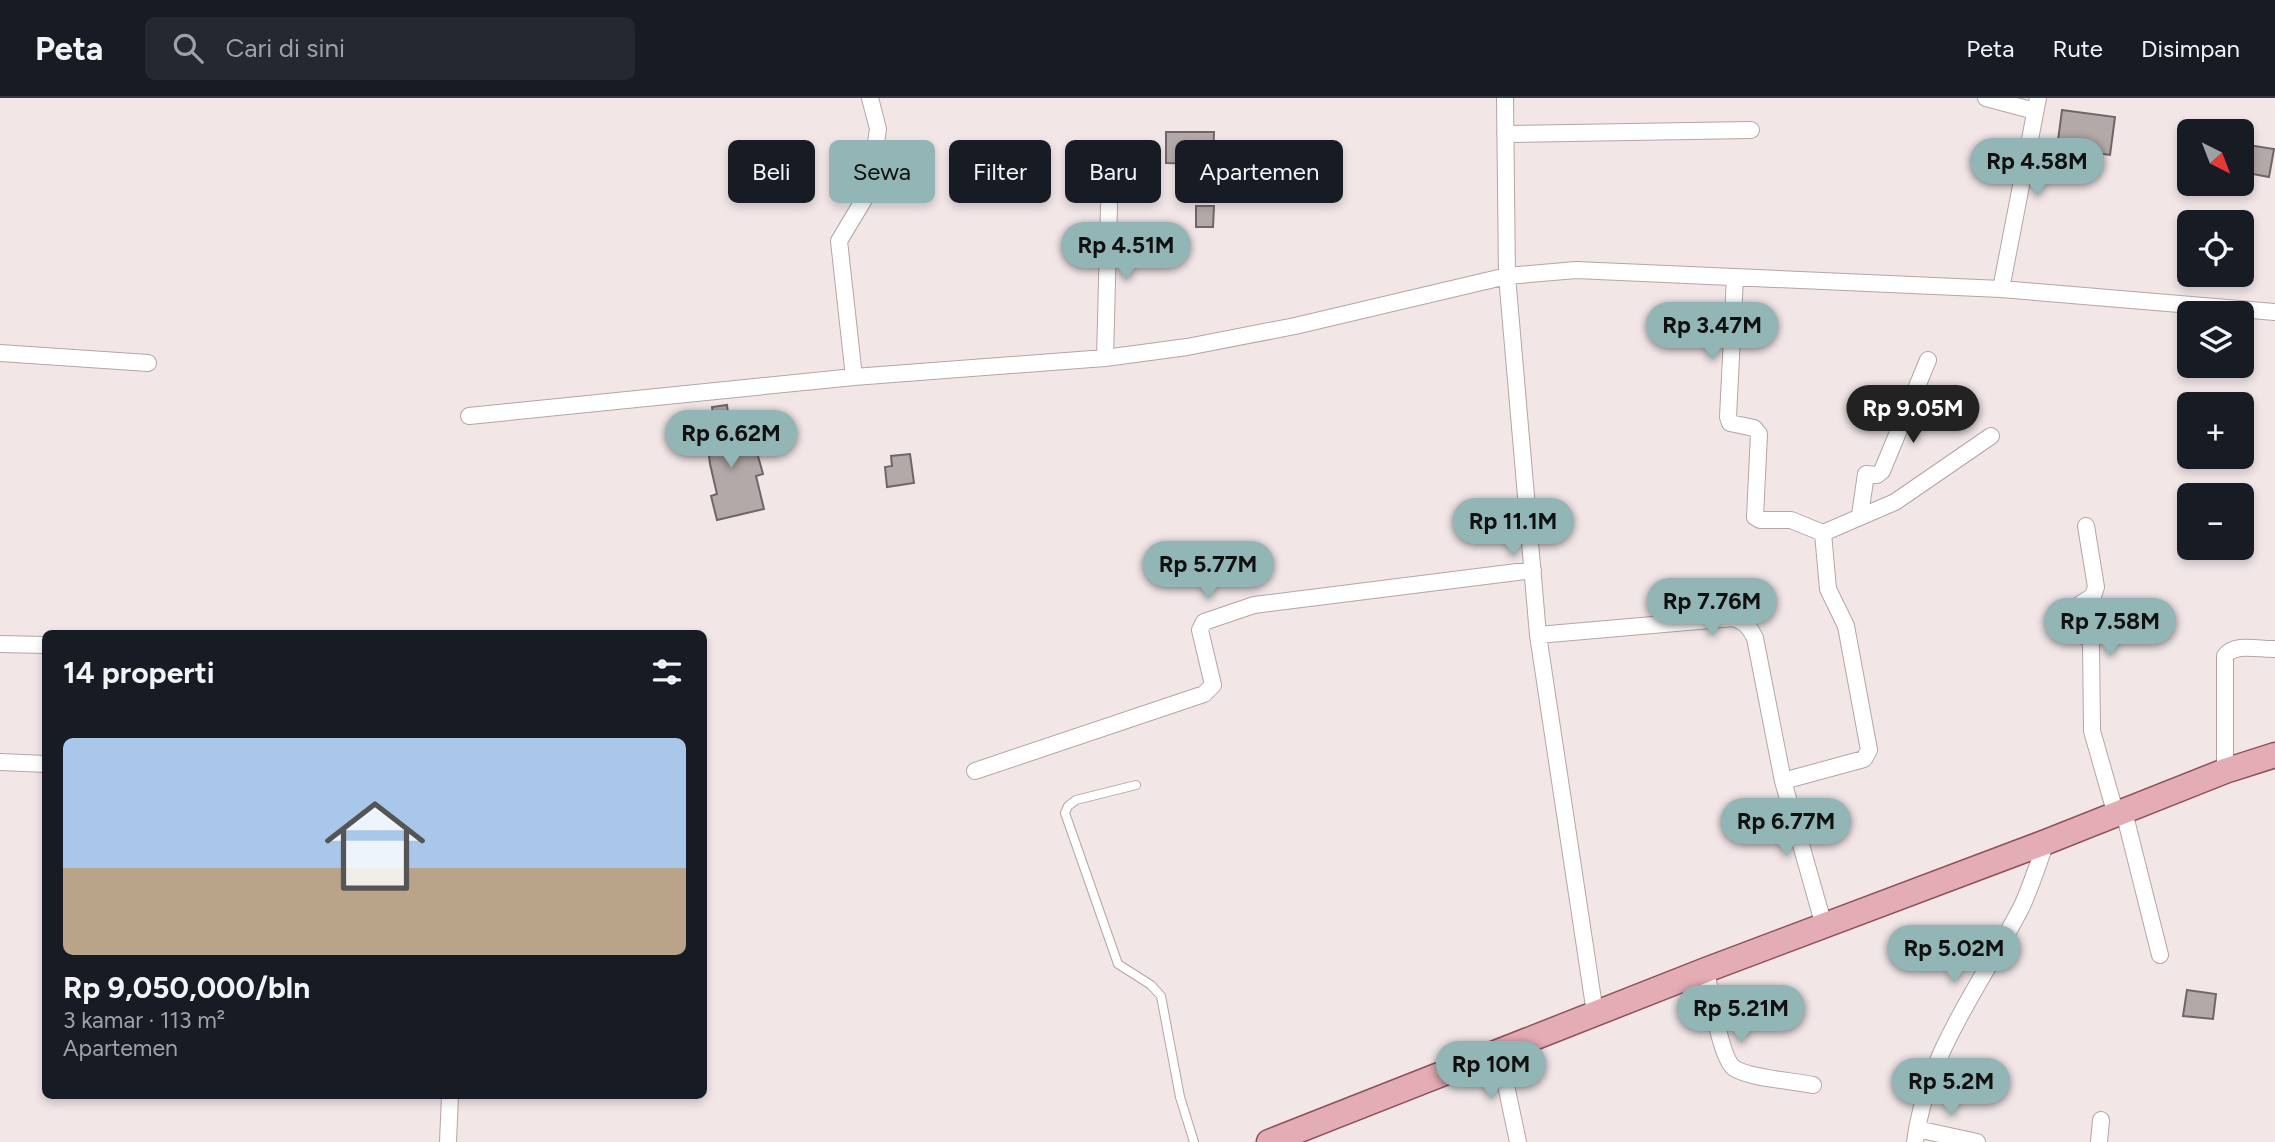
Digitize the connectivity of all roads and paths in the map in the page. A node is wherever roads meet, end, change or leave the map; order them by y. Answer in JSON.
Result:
{"nodes":[{"id":1,"x":870,"y":98,"type":"edge"},
{"id":2,"x":1505,"y":98,"type":"edge"},
{"id":3,"x":1986,"y":98,"type":"edge"},
{"id":4,"x":2037,"y":104,"type":"edge"},
{"id":5,"x":1751,"y":130,"type":"dead end"},
{"id":6,"x":1505,"y":134,"type":"junction"},
{"id":7,"x":1109,"y":205,"type":"dead end"},
{"id":8,"x":1507,"y":276,"type":"junction"},
{"id":9,"x":1735,"y":277,"type":"junction"},
{"id":10,"x":2001,"y":289,"type":"junction"},
{"id":11,"x":2275,"y":312,"type":"edge"},
{"id":12,"x":0,"y":354,"type":"edge"},
{"id":13,"x":1105,"y":358,"type":"junction"},
{"id":14,"x":1928,"y":360,"type":"dead end"},
{"id":15,"x":148,"y":363,"type":"dead end"},
{"id":16,"x":854,"y":377,"type":"junction"},
{"id":17,"x":469,"y":416,"type":"dead end"},
{"id":18,"x":1991,"y":436,"type":"dead end"},
{"id":19,"x":1860,"y":515,"type":"junction"},
{"id":20,"x":2086,"y":526,"type":"dead end"},
{"id":21,"x":1823,"y":533,"type":"junction"},
{"id":22,"x":1532,"y":570,"type":"junction"},
{"id":23,"x":1538,"y":635,"type":"junction"},
{"id":24,"x":0,"y":645,"type":"edge"},
{"id":25,"x":42,"y":645,"type":"edge"},
{"id":26,"x":2275,"y":649,"type":"edge"},
{"id":27,"x":2274,"y":759,"type":"edge"},
{"id":28,"x":0,"y":762,"type":"edge"},
{"id":29,"x":42,"y":764,"type":"edge"},
{"id":30,"x":975,"y":771,"type":"dead end"},
{"id":31,"x":2225,"y":771,"type":"junction"},
{"id":32,"x":1783,"y":781,"type":"junction"},
{"id":33,"x":1136,"y":785,"type":"dead end"},
{"id":34,"x":2120,"y":813,"type":"junction"},
{"id":35,"x":2046,"y":842,"type":"junction"},
{"id":36,"x":1824,"y":926,"type":"junction"},
{"id":37,"x":2160,"y":955,"type":"dead end"},
{"id":38,"x":1706,"y":970,"type":"junction"},
{"id":39,"x":1595,"y":1013,"type":"junction"},
{"id":40,"x":1499,"y":1052,"type":"junction"},
{"id":41,"x":1813,"y":1085,"type":"dead end"},
{"id":42,"x":450,"y":1099,"type":"edge"},
{"id":43,"x":2101,"y":1119,"type":"dead end"},
{"id":44,"x":1916,"y":1136,"type":"edge"},
{"id":45,"x":448,"y":1142,"type":"edge"},
{"id":46,"x":1194,"y":1142,"type":"edge"},
{"id":47,"x":1269,"y":1142,"type":"edge"},
{"id":48,"x":1518,"y":1142,"type":"edge"},
{"id":49,"x":1977,"y":1142,"type":"edge"},
{"id":50,"x":2099,"y":1142,"type":"edge"}],
"edges":[{"from":1,"to":16,"type":"street"},
{"from":2,"to":6,"type":"street"},
{"from":3,"to":4,"type":"street"},
{"from":4,"to":10,"type":"street"},
{"from":5,"to":6,"type":"street"},
{"from":6,"to":8,"type":"street"},
{"from":7,"to":13,"type":"street"},
{"from":8,"to":9,"type":"street"},
{"from":8,"to":13,"type":"street"},
{"from":8,"to":22,"type":"street"},
{"from":9,"to":10,"type":"street"},
{"from":9,"to":21,"type":"street"},
{"from":10,"to":11,"type":"street"},
{"from":12,"to":15,"type":"street"},
{"from":13,"to":16,"type":"street"},
{"from":14,"to":19,"type":"street"},
{"from":16,"to":17,"type":"street"},
{"from":18,"to":19,"type":"street"},
{"from":19,"to":21,"type":"street"},
{"from":20,"to":34,"type":"street"},
{"from":21,"to":32,"type":"street"},
{"from":22,"to":23,"type":"street"},
{"from":22,"to":30,"type":"street"},
{"from":23,"to":32,"type":"street"},
{"from":23,"to":39,"type":"street"},
{"from":24,"to":25,"type":"street"},
{"from":26,"to":31,"type":"street"},
{"from":27,"to":31,"type":"main road"},
{"from":28,"to":29,"type":"street"},
{"from":31,"to":34,"type":"main road"},
{"from":32,"to":36,"type":"street"},
{"from":33,"to":46,"type":"lane"},
{"from":34,"to":35,"type":"main road"},
{"from":34,"to":37,"type":"street"},
{"from":35,"to":36,"type":"main road"},
{"from":35,"to":44,"type":"street"},
{"from":36,"to":38,"type":"main road"},
{"from":38,"to":39,"type":"main road"},
{"from":38,"to":41,"type":"street"},
{"from":39,"to":40,"type":"main road"},
{"from":40,"to":47,"type":"main road"},
{"from":40,"to":48,"type":"street"},
{"from":42,"to":45,"type":"street"},
{"from":43,"to":50,"type":"street"},
{"from":44,"to":49,"type":"street"}]}
